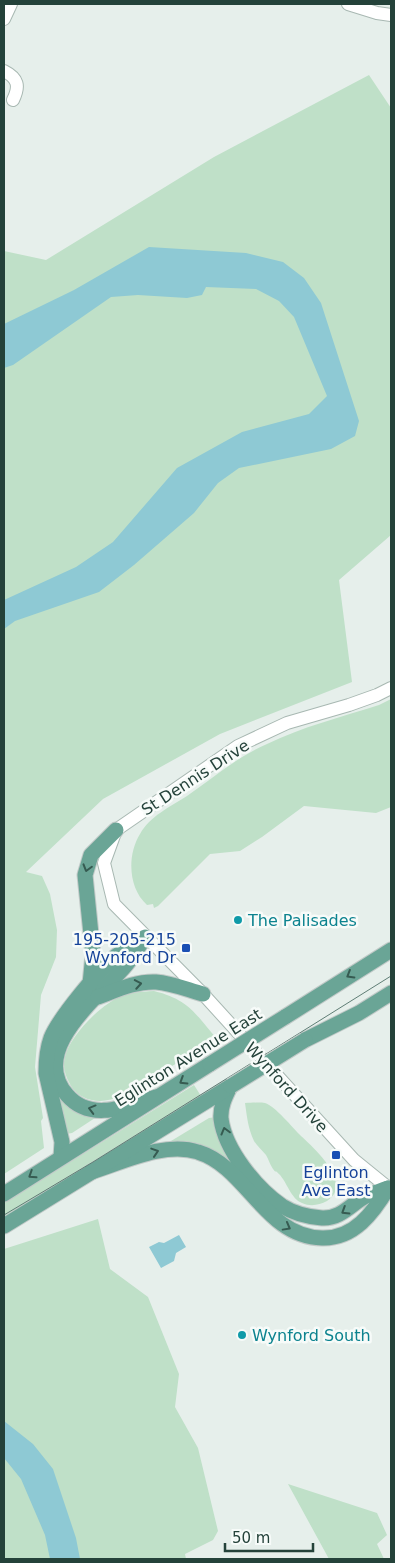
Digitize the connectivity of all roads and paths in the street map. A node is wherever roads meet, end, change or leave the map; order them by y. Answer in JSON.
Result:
{"nodes":[{"id":1,"x":12,"y":4,"type":"edge"},
{"id":2,"x":348,"y":4,"type":"edge"},
{"id":3,"x":391,"y":16,"type":"edge"},
{"id":4,"x":4,"y":19,"type":"edge"},
{"id":5,"x":4,"y":71,"type":"edge"},
{"id":6,"x":13,"y":100,"type":"dead end"},
{"id":7,"x":391,"y":688,"type":"edge"},
{"id":8,"x":116,"y":830,"type":"junction"},
{"id":9,"x":145,"y":937,"type":"junction"},
{"id":10,"x":391,"y":950,"type":"edge"},
{"id":11,"x":90,"y":984,"type":"junction"},
{"id":12,"x":391,"y":993,"type":"edge"},
{"id":13,"x":203,"y":994,"type":"junction"},
{"id":14,"x":92,"y":999,"type":"junction"},
{"id":15,"x":231,"y":1086,"type":"junction"},
{"id":16,"x":156,"y":1097,"type":"junction"},
{"id":17,"x":61,"y":1157,"type":"junction"},
{"id":18,"x":92,"y":1172,"type":"junction"},
{"id":19,"x":389,"y":1189,"type":"edge"},
{"id":20,"x":4,"y":1194,"type":"edge"},
{"id":21,"x":4,"y":1226,"type":"edge"}],
"edges":[{"from":1,"to":4,"type":"street"},
{"from":2,"to":3,"type":"street"},
{"from":5,"to":6,"type":"street"},
{"from":7,"to":8,"type":"street","name":"St Dennis Drive"},
{"from":8,"to":9,"type":"street"},
{"from":8,"to":11,"type":"main road","one_way":true},
{"from":9,"to":11,"type":"main road"},
{"from":9,"to":13,"type":"street","name":"Wynford Drive"},
{"from":9,"to":14,"type":"main road"},
{"from":10,"to":16,"type":"main road","name":"Eglinton Avenue East","one_way":true,"bridge":true},
{"from":11,"to":17,"type":"main road"},
{"from":12,"to":15,"type":"main road","bridge":true},
{"from":14,"to":13,"type":"main road","one_way":true},
{"from":13,"to":19,"type":"street","name":"Wynford Drive"},
{"from":16,"to":14,"type":"main road","one_way":true},
{"from":15,"to":18,"type":"main road"},
{"from":19,"to":15,"type":"main road","one_way":true},
{"from":16,"to":17,"type":"main road","name":"Eglinton Avenue East"},
{"from":17,"to":20,"type":"main road","name":"Eglinton Avenue East","one_way":true},
{"from":18,"to":19,"type":"main road","one_way":true},
{"from":18,"to":21,"type":"main road"}]}
